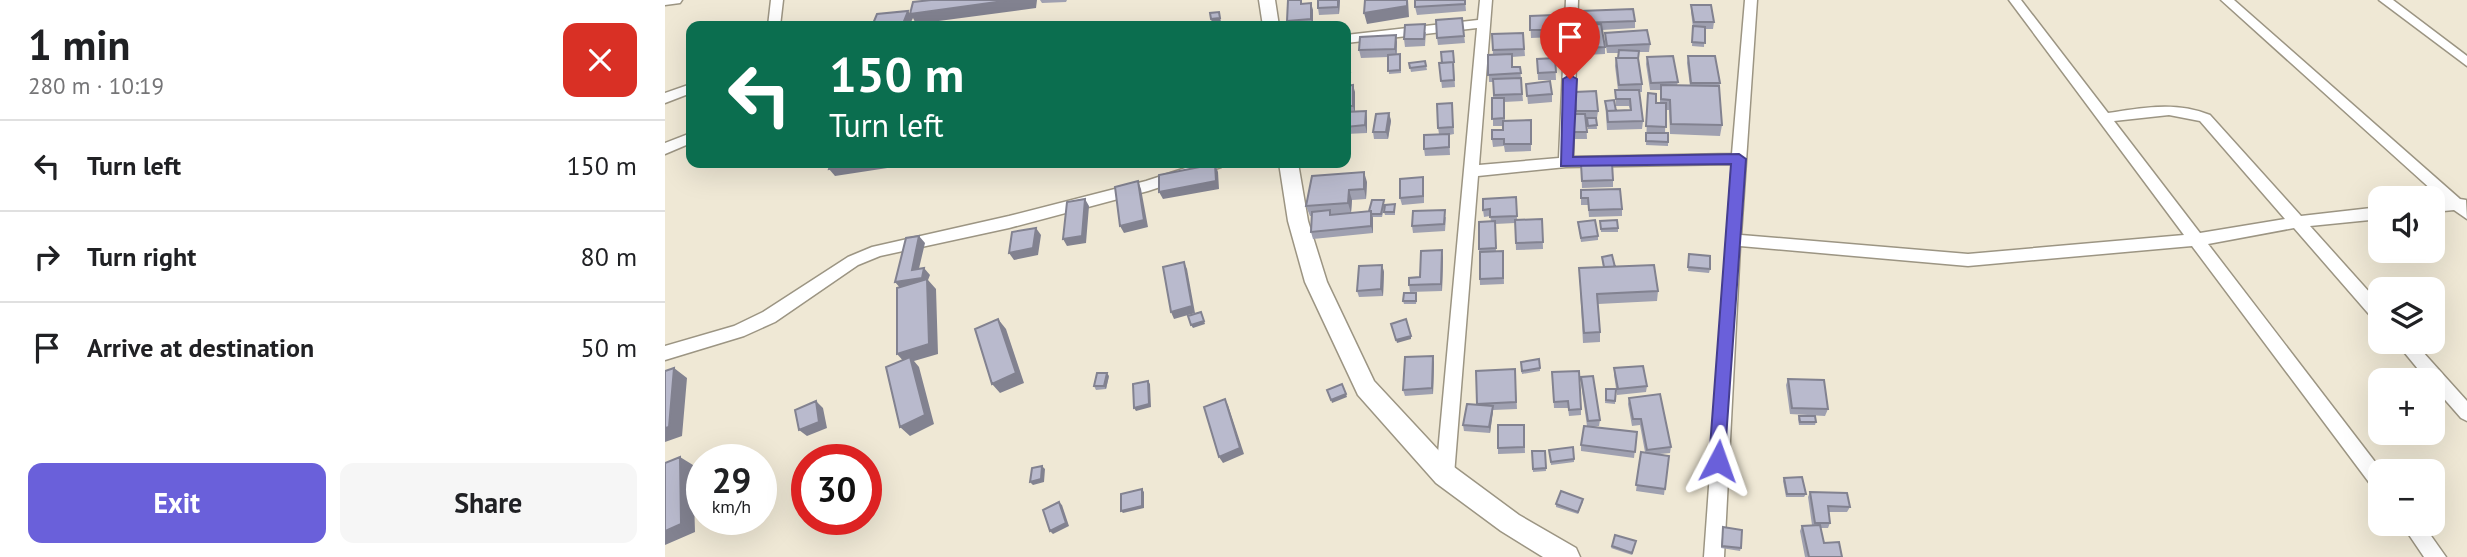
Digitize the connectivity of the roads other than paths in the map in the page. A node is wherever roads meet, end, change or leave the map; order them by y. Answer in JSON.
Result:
{"nodes":[{"id":1,"x":676,"y":0,"type":"edge"},
{"id":2,"x":1267,"y":0,"type":"edge"},
{"id":3,"x":1486,"y":0,"type":"edge"},
{"id":4,"x":1572,"y":0,"type":"edge"},
{"id":5,"x":1751,"y":0,"type":"edge"},
{"id":6,"x":2015,"y":0,"type":"edge"},
{"id":7,"x":2227,"y":0,"type":"edge"},
{"id":8,"x":2385,"y":0,"type":"edge"},
{"id":9,"x":665,"y":1,"type":"edge"},
{"id":10,"x":774,"y":1,"type":"edge"},
{"id":11,"x":774,"y":21,"type":"edge"},
{"id":12,"x":1270,"y":21,"type":"edge"},
{"id":13,"x":1485,"y":23,"type":"junction"},
{"id":14,"x":1351,"y":38,"type":"edge"},
{"id":15,"x":2467,"y":62,"type":"edge"},
{"id":16,"x":686,"y":90,"type":"edge"},
{"id":17,"x":665,"y":98,"type":"edge"},
{"id":18,"x":2105,"y":118,"type":"junction"},
{"id":19,"x":686,"y":140,"type":"edge"},
{"id":20,"x":665,"y":149,"type":"edge"},
{"id":21,"x":1739,"y":159,"type":"junction"},
{"id":22,"x":1566,"y":162,"type":"junction"},
{"id":23,"x":1200,"y":168,"type":"edge"},
{"id":24,"x":1289,"y":168,"type":"edge"},
{"id":25,"x":1471,"y":171,"type":"junction"},
{"id":26,"x":2445,"y":207,"type":"edge"},
{"id":27,"x":2464,"y":207,"type":"edge"},
{"id":28,"x":2368,"y":214,"type":"edge"},
{"id":29,"x":2298,"y":222,"type":"junction"},
{"id":30,"x":1733,"y":240,"type":"junction"},
{"id":31,"x":2195,"y":240,"type":"junction"},
{"id":32,"x":2368,"y":301,"type":"edge"},
{"id":33,"x":665,"y":353,"type":"edge"},
{"id":34,"x":2415,"y":354,"type":"edge"},
{"id":35,"x":2467,"y":413,"type":"edge"},
{"id":36,"x":2368,"y":468,"type":"edge"},
{"id":37,"x":1445,"y":475,"type":"junction"},
{"id":38,"x":2420,"y":536,"type":"edge"},
{"id":39,"x":1711,"y":553,"type":"edge"},
{"id":40,"x":1567,"y":557,"type":"edge"},
{"id":41,"x":2436,"y":557,"type":"edge"}],
"edges":[{"from":1,"to":9,"type":"street"},
{"from":2,"to":12,"type":"main road"},
{"from":3,"to":13,"type":"street"},
{"from":4,"to":22,"type":"street"},
{"from":5,"to":21,"type":"street"},
{"from":6,"to":18,"type":"street"},
{"from":7,"to":27,"type":"street"},
{"from":8,"to":15,"type":"street"},
{"from":10,"to":11,"type":"street"},
{"from":13,"to":14,"type":"street"},
{"from":13,"to":25,"type":"street"},
{"from":16,"to":17,"type":"street"},
{"from":18,"to":29,"type":"street"},
{"from":18,"to":31,"type":"street"},
{"from":19,"to":20,"type":"street"},
{"from":21,"to":22,"type":"street"},
{"from":21,"to":30,"type":"street"},
{"from":22,"to":25,"type":"street"},
{"from":23,"to":33,"type":"street"},
{"from":24,"to":37,"type":"main road"},
{"from":25,"to":37,"type":"street"},
{"from":26,"to":27,"type":"street"},
{"from":28,"to":29,"type":"street"},
{"from":29,"to":31,"type":"street"},
{"from":29,"to":32,"type":"street"},
{"from":30,"to":31,"type":"street"},
{"from":30,"to":39,"type":"street"},
{"from":31,"to":36,"type":"street"},
{"from":34,"to":35,"type":"street"},
{"from":37,"to":40,"type":"main road"},
{"from":38,"to":41,"type":"street"}]}
